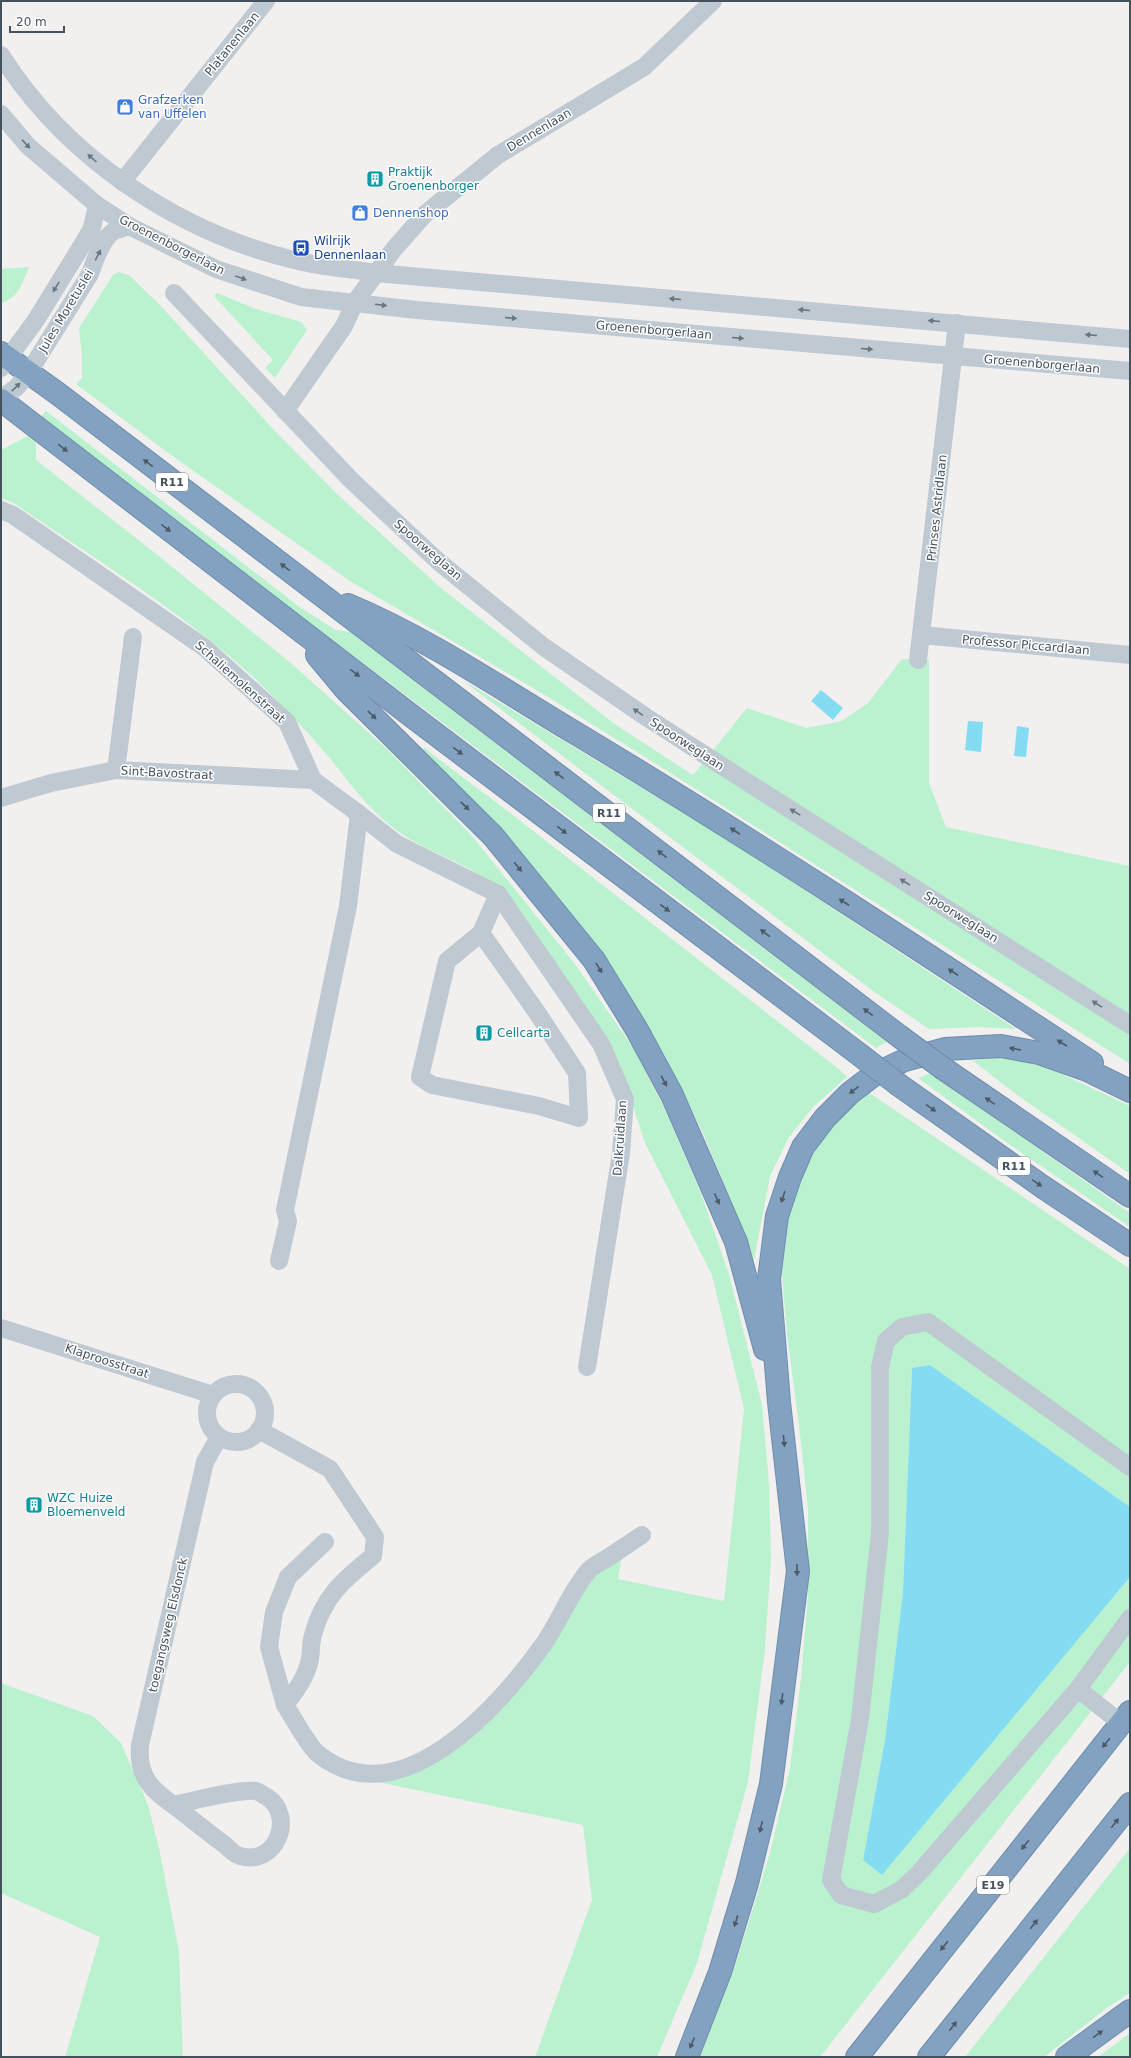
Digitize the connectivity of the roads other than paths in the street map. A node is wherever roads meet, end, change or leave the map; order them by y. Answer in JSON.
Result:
{"nodes":[{"id":1,"x":266,"y":1,"type":"edge"},
{"id":2,"x":713,"y":1,"type":"edge"},
{"id":3,"x":1,"y":54,"type":"edge"},
{"id":4,"x":1,"y":114,"type":"edge"},
{"id":5,"x":122,"y":182,"type":"junction"},
{"id":6,"x":97,"y":205,"type":"junction"},
{"id":7,"x":130,"y":226,"type":"junction"},
{"id":8,"x":376,"y":273,"type":"junction"},
{"id":9,"x":174,"y":292,"type":"dead end"},
{"id":10,"x":355,"y":302,"type":"junction"},
{"id":11,"x":957,"y":323,"type":"junction"},
{"id":12,"x":1130,"y":339,"type":"edge"},
{"id":13,"x":954,"y":356,"type":"junction"},
{"id":14,"x":4,"y":360,"type":"edge"},
{"id":15,"x":1130,"y":371,"type":"edge"},
{"id":16,"x":29,"y":372,"type":"junction"},
{"id":17,"x":1,"y":400,"type":"edge"},
{"id":18,"x":285,"y":410,"type":"junction"},
{"id":19,"x":1,"y":510,"type":"edge"},
{"id":20,"x":316,"y":591,"type":"junction"},
{"id":21,"x":290,"y":623,"type":"junction"},
{"id":22,"x":922,"y":635,"type":"junction"},
{"id":23,"x":133,"y":637,"type":"dead end"},
{"id":24,"x":1130,"y":654,"type":"edge"},
{"id":25,"x":918,"y":660,"type":"dead end"},
{"id":26,"x":116,"y":770,"type":"junction"},
{"id":27,"x":312,"y":780,"type":"junction"},
{"id":28,"x":1,"y":798,"type":"edge"},
{"id":29,"x":359,"y":814,"type":"junction"},
{"id":30,"x":498,"y":894,"type":"junction"},
{"id":31,"x":481,"y":933,"type":"junction"},
{"id":32,"x":1130,"y":1025,"type":"edge"},
{"id":33,"x":1130,"y":1087,"type":"edge"},
{"id":34,"x":1130,"y":1091,"type":"edge"},
{"id":35,"x":1130,"y":1196,"type":"edge"},
{"id":36,"x":1130,"y":1245,"type":"edge"},
{"id":37,"x":279,"y":1261,"type":"dead end"},
{"id":38,"x":1,"y":1328,"type":"edge"},
{"id":39,"x":587,"y":1367,"type":"dead end"},
{"id":40,"x":213,"y":1395,"type":"junction"},
{"id":41,"x":779,"y":1402,"type":"junction"},
{"id":42,"x":259,"y":1430,"type":"junction"},
{"id":43,"x":219,"y":1437,"type":"junction"},
{"id":44,"x":1130,"y":1467,"type":"edge"},
{"id":45,"x":642,"y":1535,"type":"dead end"},
{"id":46,"x":324,"y":1542,"type":"dead end"},
{"id":47,"x":1130,"y":1618,"type":"edge"},
{"id":48,"x":1078,"y":1689,"type":"junction"},
{"id":49,"x":285,"y":1705,"type":"junction"},
{"id":50,"x":1126,"y":1718,"type":"edge"},
{"id":51,"x":1130,"y":1804,"type":"edge"},
{"id":52,"x":173,"y":1805,"type":"junction"},
{"id":53,"x":1130,"y":2011,"type":"edge"},
{"id":54,"x":687,"y":2057,"type":"edge"},
{"id":55,"x":857,"y":2057,"type":"edge"},
{"id":56,"x":929,"y":2057,"type":"edge"},
{"id":57,"x":1067,"y":2057,"type":"edge"}],
"edges":[{"from":1,"to":5,"type":"street","name":"Platanenlaan"},
{"from":2,"to":8,"type":"street","name":"Dennenlaan"},
{"from":5,"to":3,"type":"street","one_way":true},
{"from":4,"to":6,"type":"street","name":"Groenenborgerlaan","one_way":true},
{"from":5,"to":8,"type":"street"},
{"from":6,"to":7,"type":"street","name":"Groenenborgerlaan"},
{"from":6,"to":14,"type":"street","name":"Jules Moretuslei","one_way":true},
{"from":7,"to":10,"type":"street","name":"Groenenborgerlaan","one_way":true},
{"from":16,"to":7,"type":"street","name":"Jules Moretuslei","one_way":true},
{"from":8,"to":10,"type":"street"},
{"from":11,"to":8,"type":"street","one_way":true},
{"from":9,"to":18,"type":"street","name":"Spoorweglaan"},
{"from":10,"to":13,"type":"street","name":"Groenenborgerlaan","one_way":true},
{"from":10,"to":18,"type":"street"},
{"from":12,"to":11,"type":"street","one_way":true},
{"from":11,"to":13,"type":"street"},
{"from":13,"to":15,"type":"street","name":"Groenenborgerlaan"},
{"from":13,"to":22,"type":"street","name":"Prinses Astridlaan"},
{"from":14,"to":16,"type":"highway","number":"R11"},
{"from":17,"to":16,"type":"street","name":"Jules Moretuslei","one_way":true},
{"from":20,"to":16,"type":"highway","number":"R11","one_way":true},
{"from":17,"to":21,"type":"highway","number":"R11","one_way":true},
{"from":32,"to":18,"type":"street","name":"Spoorweglaan","one_way":true},
{"from":19,"to":27,"type":"street","name":"Schaliemolenstraat"},
{"from":33,"to":20,"type":"highway","one_way":true},
{"from":35,"to":20,"type":"highway","number":"R11","one_way":true,"bridge":true},
{"from":21,"to":36,"type":"highway","number":"R11","one_way":true,"bridge":true},
{"from":21,"to":41,"type":"highway","one_way":true},
{"from":22,"to":24,"type":"street","name":"Professor Piccardlaan"},
{"from":22,"to":25,"type":"street","name":"Prinses Astridlaan"},
{"from":23,"to":26,"type":"street"},
{"from":26,"to":27,"type":"street","name":"Sint-Bavostraat"},
{"from":26,"to":28,"type":"street","name":"Sint-Bavostraat"},
{"from":27,"to":29,"type":"street"},
{"from":29,"to":30,"type":"street"},
{"from":29,"to":37,"type":"street"},
{"from":30,"to":31,"type":"street"},
{"from":30,"to":39,"type":"street","name":"Dalkruidlaan"},
{"from":31,"to":31,"type":"street"},
{"from":34,"to":41,"type":"highway","one_way":true},
{"from":38,"to":40,"type":"street","name":"Klaproosstraat"},
{"from":40,"to":42,"type":"street"},
{"from":40,"to":43,"type":"street"},
{"from":41,"to":54,"type":"highway","one_way":true},
{"from":42,"to":43,"type":"street"},
{"from":42,"to":49,"type":"street"},
{"from":43,"to":52,"type":"street","name":"toegangsweg Elsdonck"},
{"from":44,"to":48,"type":"street"},
{"from":45,"to":49,"type":"street"},
{"from":46,"to":49,"type":"street"},
{"from":47,"to":48,"type":"street"},
{"from":48,"to":50,"type":"street"},
{"from":50,"to":55,"type":"highway","number":"E19","one_way":true},
{"from":56,"to":51,"type":"highway","one_way":true},
{"from":52,"to":52,"type":"street","name":"toegangsweg Elsdonck"},
{"from":57,"to":53,"type":"highway","one_way":true}]}
